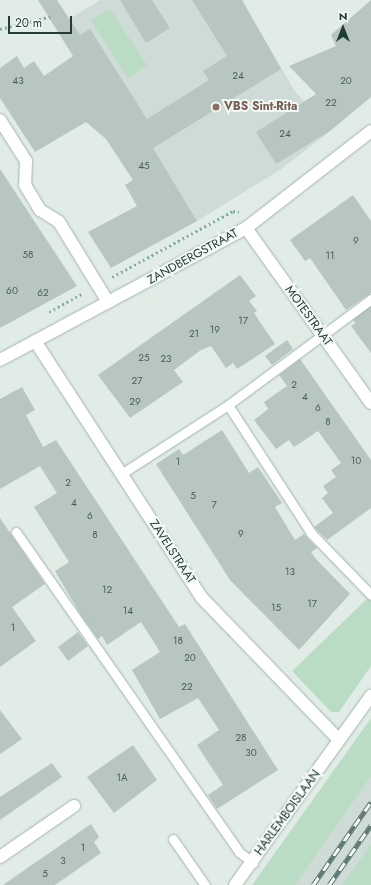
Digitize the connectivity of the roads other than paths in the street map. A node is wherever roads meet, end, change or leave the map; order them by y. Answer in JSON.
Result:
{"nodes":[{"id":1,"x":0,"y":120,"type":"edge"},
{"id":2,"x":371,"y":131,"type":"edge"},
{"id":3,"x":246,"y":228,"type":"junction"},
{"id":4,"x":371,"y":299,"type":"edge"},
{"id":5,"x":108,"y":302,"type":"junction"},
{"id":6,"x":321,"y":335,"type":"junction"},
{"id":7,"x":35,"y":341,"type":"junction"},
{"id":8,"x":0,"y":360,"type":"edge"},
{"id":9,"x":371,"y":403,"type":"edge"},
{"id":10,"x":228,"y":405,"type":"junction"},
{"id":11,"x":121,"y":474,"type":"junction"},
{"id":12,"x":16,"y":532,"type":"dead end"},
{"id":13,"x":371,"y":594,"type":"edge"},
{"id":14,"x":371,"y":696,"type":"edge"},
{"id":15,"x":339,"y":740,"type":"junction"},
{"id":16,"x":74,"y":806,"type":"dead end"},
{"id":17,"x":173,"y":839,"type":"dead end"},
{"id":18,"x":0,"y":857,"type":"edge"},
{"id":19,"x":253,"y":862,"type":"junction"},
{"id":20,"x":205,"y":885,"type":"edge"},
{"id":21,"x":235,"y":885,"type":"edge"}],
"edges":[{"from":1,"to":5,"type":"street"},
{"from":2,"to":3,"type":"street","name":"ZANDBERGSTRAAT"},
{"from":3,"to":5,"type":"street","name":"ZANDBERGSTRAAT"},
{"from":3,"to":6,"type":"street","name":"MOTESTRAAT"},
{"from":4,"to":6,"type":"lane"},
{"from":5,"to":7,"type":"street","name":"ZANDBERGSTRAAT"},
{"from":6,"to":9,"type":"street","name":"MOTESTRAAT"},
{"from":6,"to":10,"type":"lane"},
{"from":7,"to":8,"type":"street","name":"ZANDBERGSTRAAT"},
{"from":7,"to":11,"type":"street","name":"ZAVELSTRAAT"},
{"from":10,"to":11,"type":"lane"},
{"from":10,"to":13,"type":"lane"},
{"from":11,"to":15,"type":"street","name":"ZAVELSTRAAT"},
{"from":12,"to":19,"type":"lane"},
{"from":14,"to":15,"type":"street","name":"HARLEMBOISLAAN"},
{"from":15,"to":19,"type":"street","name":"HARLEMBOISLAAN"},
{"from":16,"to":18,"type":"street"},
{"from":17,"to":20,"type":"lane"},
{"from":19,"to":21,"type":"street","name":"HARLEMBOISLAAN"}]}
